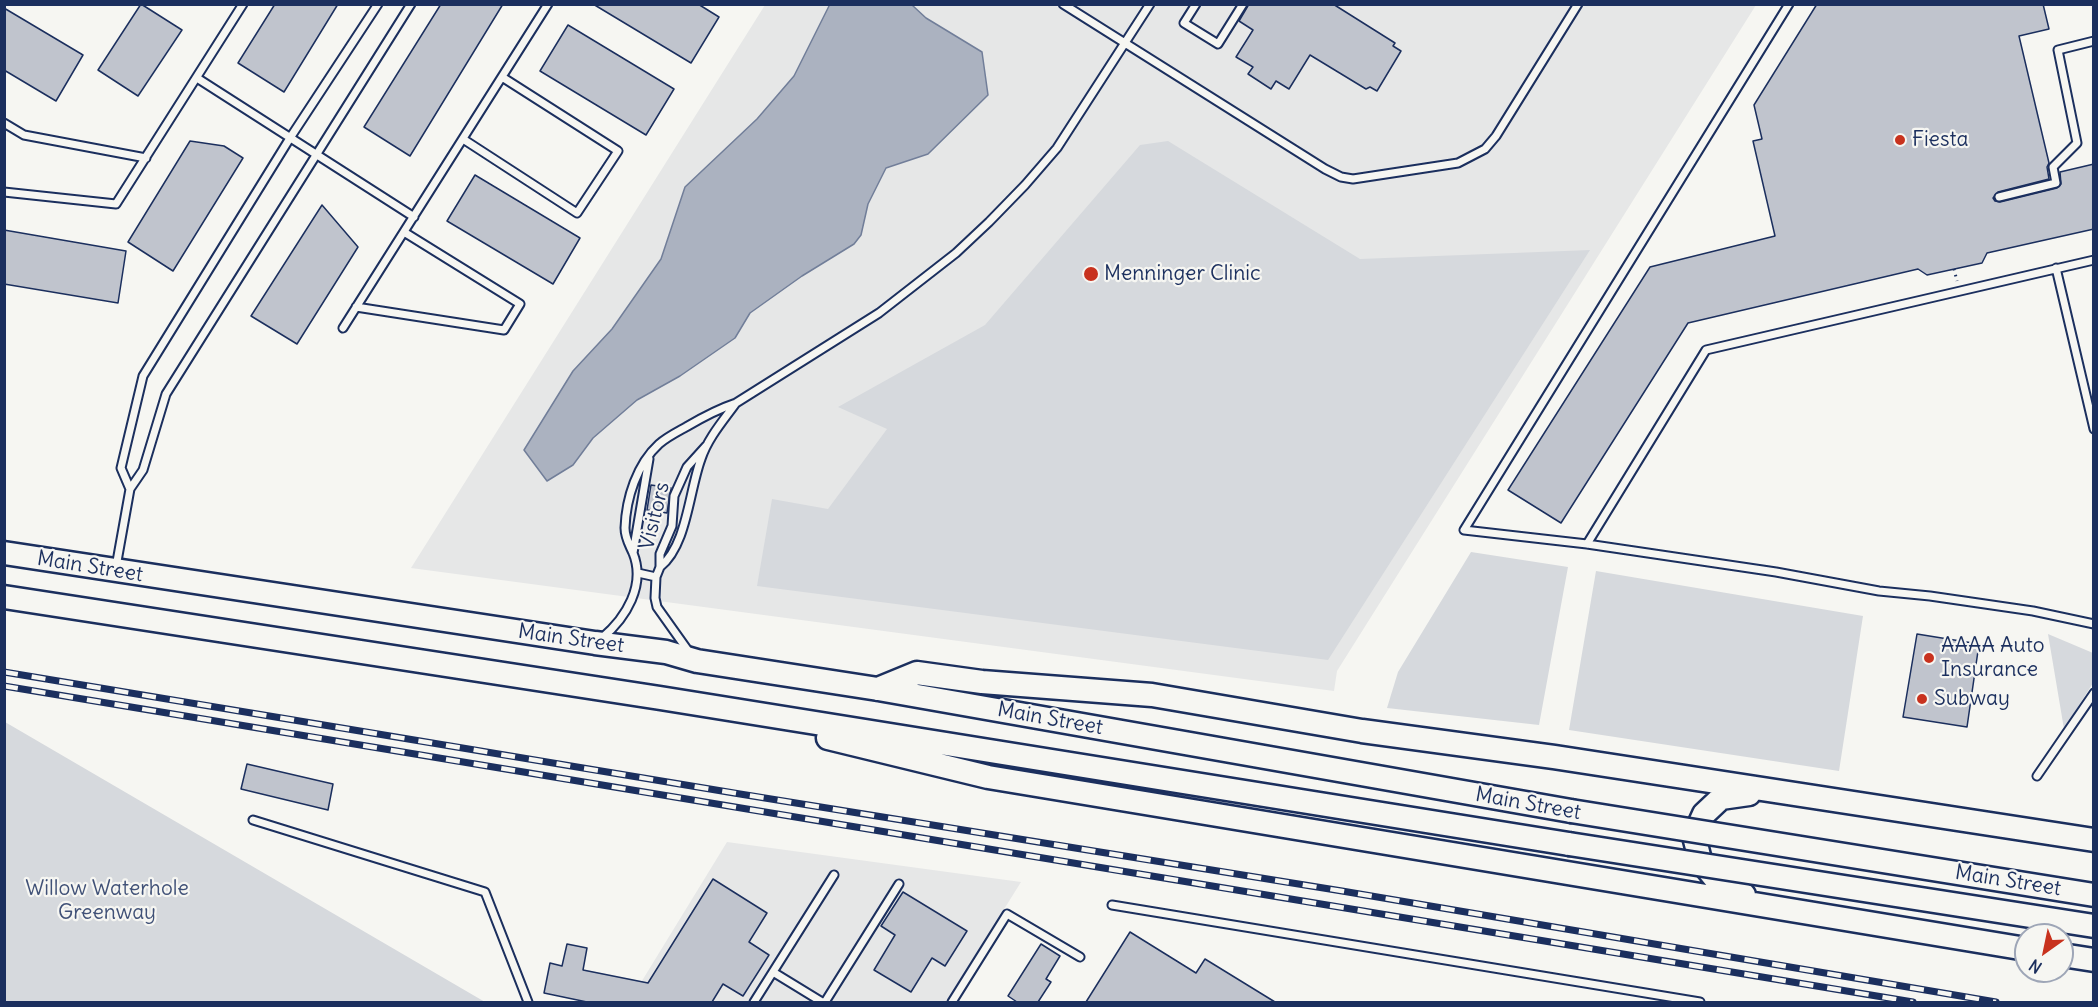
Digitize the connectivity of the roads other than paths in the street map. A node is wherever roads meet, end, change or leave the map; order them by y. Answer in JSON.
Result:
{"nodes":[{"id":1,"x":243,"y":4,"type":"edge"},
{"id":2,"x":378,"y":4,"type":"edge"},
{"id":3,"x":411,"y":4,"type":"edge"},
{"id":4,"x":548,"y":4,"type":"edge"},
{"id":5,"x":1063,"y":4,"type":"edge"},
{"id":6,"x":1150,"y":4,"type":"edge"},
{"id":7,"x":1196,"y":4,"type":"edge"},
{"id":8,"x":1243,"y":4,"type":"edge"},
{"id":9,"x":1578,"y":4,"type":"edge"},
{"id":10,"x":1789,"y":4,"type":"edge"},
{"id":11,"x":2094,"y":41,"type":"edge"},
{"id":12,"x":1126,"y":44,"type":"junction"},
{"id":13,"x":502,"y":77,"type":"junction"},
{"id":14,"x":197,"y":78,"type":"junction"},
{"id":15,"x":4,"y":123,"type":"edge"},
{"id":16,"x":290,"y":138,"type":"junction"},
{"id":17,"x":463,"y":139,"type":"junction"},
{"id":18,"x":316,"y":154,"type":"junction"},
{"id":19,"x":146,"y":158,"type":"junction"},
{"id":20,"x":4,"y":192,"type":"edge"},
{"id":21,"x":1999,"y":197,"type":"dead end"},
{"id":22,"x":414,"y":217,"type":"junction"},
{"id":23,"x":404,"y":232,"type":"junction"},
{"id":24,"x":2094,"y":260,"type":"edge"},
{"id":25,"x":2056,"y":268,"type":"junction"},
{"id":26,"x":356,"y":307,"type":"junction"},
{"id":27,"x":343,"y":328,"type":"dead end"},
{"id":28,"x":736,"y":403,"type":"junction"},
{"id":29,"x":2094,"y":429,"type":"edge"},
{"id":30,"x":706,"y":446,"type":"junction"},
{"id":31,"x":649,"y":457,"type":"junction"},
{"id":32,"x":130,"y":489,"type":"junction"},
{"id":33,"x":1587,"y":544,"type":"junction"},
{"id":34,"x":4,"y":553,"type":"edge"},
{"id":35,"x":633,"y":554,"type":"junction"},
{"id":36,"x":660,"y":567,"type":"junction"},
{"id":37,"x":116,"y":571,"type":"junction"},
{"id":38,"x":638,"y":573,"type":"junction"},
{"id":39,"x":656,"y":577,"type":"junction"},
{"id":40,"x":4,"y":597,"type":"edge"},
{"id":41,"x":2094,"y":624,"type":"edge"},
{"id":42,"x":595,"y":643,"type":"junction"},
{"id":43,"x":697,"y":661,"type":"junction"},
{"id":44,"x":878,"y":689,"type":"junction"},
{"id":45,"x":2094,"y":693,"type":"edge"},
{"id":46,"x":660,"y":698,"type":"junction"},
{"id":47,"x":2037,"y":776,"type":"dead end"},
{"id":48,"x":1774,"y":791,"type":"junction"},
{"id":49,"x":253,"y":820,"type":"dead end"},
{"id":50,"x":2094,"y":840,"type":"edge"},
{"id":51,"x":834,"y":875,"type":"dead end"},
{"id":52,"x":899,"y":884,"type":"dead end"},
{"id":53,"x":2094,"y":895,"type":"edge"},
{"id":54,"x":1112,"y":905,"type":"dead end"},
{"id":55,"x":1804,"y":913,"type":"junction"},
{"id":56,"x":2094,"y":927,"type":"edge"},
{"id":57,"x":2014,"y":947,"type":"edge"},
{"id":58,"x":1080,"y":957,"type":"dead end"},
{"id":59,"x":2074,"y":957,"type":"edge"},
{"id":60,"x":2094,"y":960,"type":"edge"},
{"id":61,"x":773,"y":972,"type":"junction"},
{"id":62,"x":528,"y":1002,"type":"edge"},
{"id":63,"x":754,"y":1002,"type":"edge"},
{"id":64,"x":823,"y":1002,"type":"edge"},
{"id":65,"x":952,"y":1002,"type":"edge"},
{"id":66,"x":1700,"y":1002,"type":"edge"}],
"edges":[{"from":1,"to":14,"type":"lane"},
{"from":2,"to":16,"type":"lane"},
{"from":3,"to":18,"type":"lane"},
{"from":4,"to":13,"type":"lane"},
{"from":5,"to":12,"type":"lane"},
{"from":6,"to":12,"type":"lane"},
{"from":7,"to":8,"type":"lane"},
{"from":9,"to":12,"type":"lane"},
{"from":10,"to":33,"type":"lane"},
{"from":11,"to":21,"type":"lane"},
{"from":12,"to":28,"type":"lane"},
{"from":13,"to":17,"type":"lane"},
{"from":13,"to":17,"type":"lane"},
{"from":14,"to":16,"type":"lane"},
{"from":14,"to":19,"type":"lane"},
{"from":15,"to":19,"type":"lane"},
{"from":16,"to":18,"type":"lane"},
{"from":16,"to":32,"type":"lane"},
{"from":17,"to":22,"type":"lane"},
{"from":18,"to":22,"type":"lane"},
{"from":18,"to":32,"type":"lane"},
{"from":19,"to":20,"type":"lane"},
{"from":22,"to":23,"type":"lane"},
{"from":23,"to":26,"type":"lane"},
{"from":23,"to":26,"type":"lane"},
{"from":24,"to":25,"type":"lane"},
{"from":25,"to":29,"type":"lane"},
{"from":25,"to":33,"type":"lane"},
{"from":26,"to":27,"type":"lane"},
{"from":28,"to":30,"type":"lane"},
{"from":28,"to":31,"type":"lane"},
{"from":30,"to":36,"type":"lane"},
{"from":30,"to":36,"type":"lane","name":"Visitors"},
{"from":31,"to":35,"type":"lane"},
{"from":31,"to":35,"type":"lane"},
{"from":32,"to":37,"type":"lane"},
{"from":33,"to":41,"type":"lane"},
{"from":34,"to":37,"type":"highway","name":"Main Street"},
{"from":35,"to":38,"type":"lane"},
{"from":36,"to":39,"type":"lane"},
{"from":37,"to":42,"type":"highway","name":"Main Street"},
{"from":38,"to":39,"type":"lane"},
{"from":38,"to":42,"type":"lane"},
{"from":39,"to":43,"type":"lane"},
{"from":40,"to":46,"type":"highway","name":"Main Street"},
{"from":42,"to":43,"type":"highway","name":"Main Street"},
{"from":43,"to":44,"type":"highway","name":"Main Street"},
{"from":44,"to":48,"type":"highway"},
{"from":44,"to":53,"type":"highway","name":"Main Street","bridge":true},
{"from":45,"to":47,"type":"lane"},
{"from":46,"to":55,"type":"highway"},
{"from":46,"to":56,"type":"highway","name":"Main Street","bridge":true},
{"from":48,"to":50,"type":"highway"},
{"from":48,"to":55,"type":"highway"},
{"from":49,"to":62,"type":"lane"},
{"from":51,"to":61,"type":"lane"},
{"from":52,"to":64,"type":"lane"},
{"from":54,"to":66,"type":"lane"},
{"from":55,"to":57,"type":"highway"},
{"from":58,"to":65,"type":"lane"},
{"from":59,"to":60,"type":"highway"},
{"from":61,"to":63,"type":"lane"},
{"from":61,"to":64,"type":"lane"}]}
